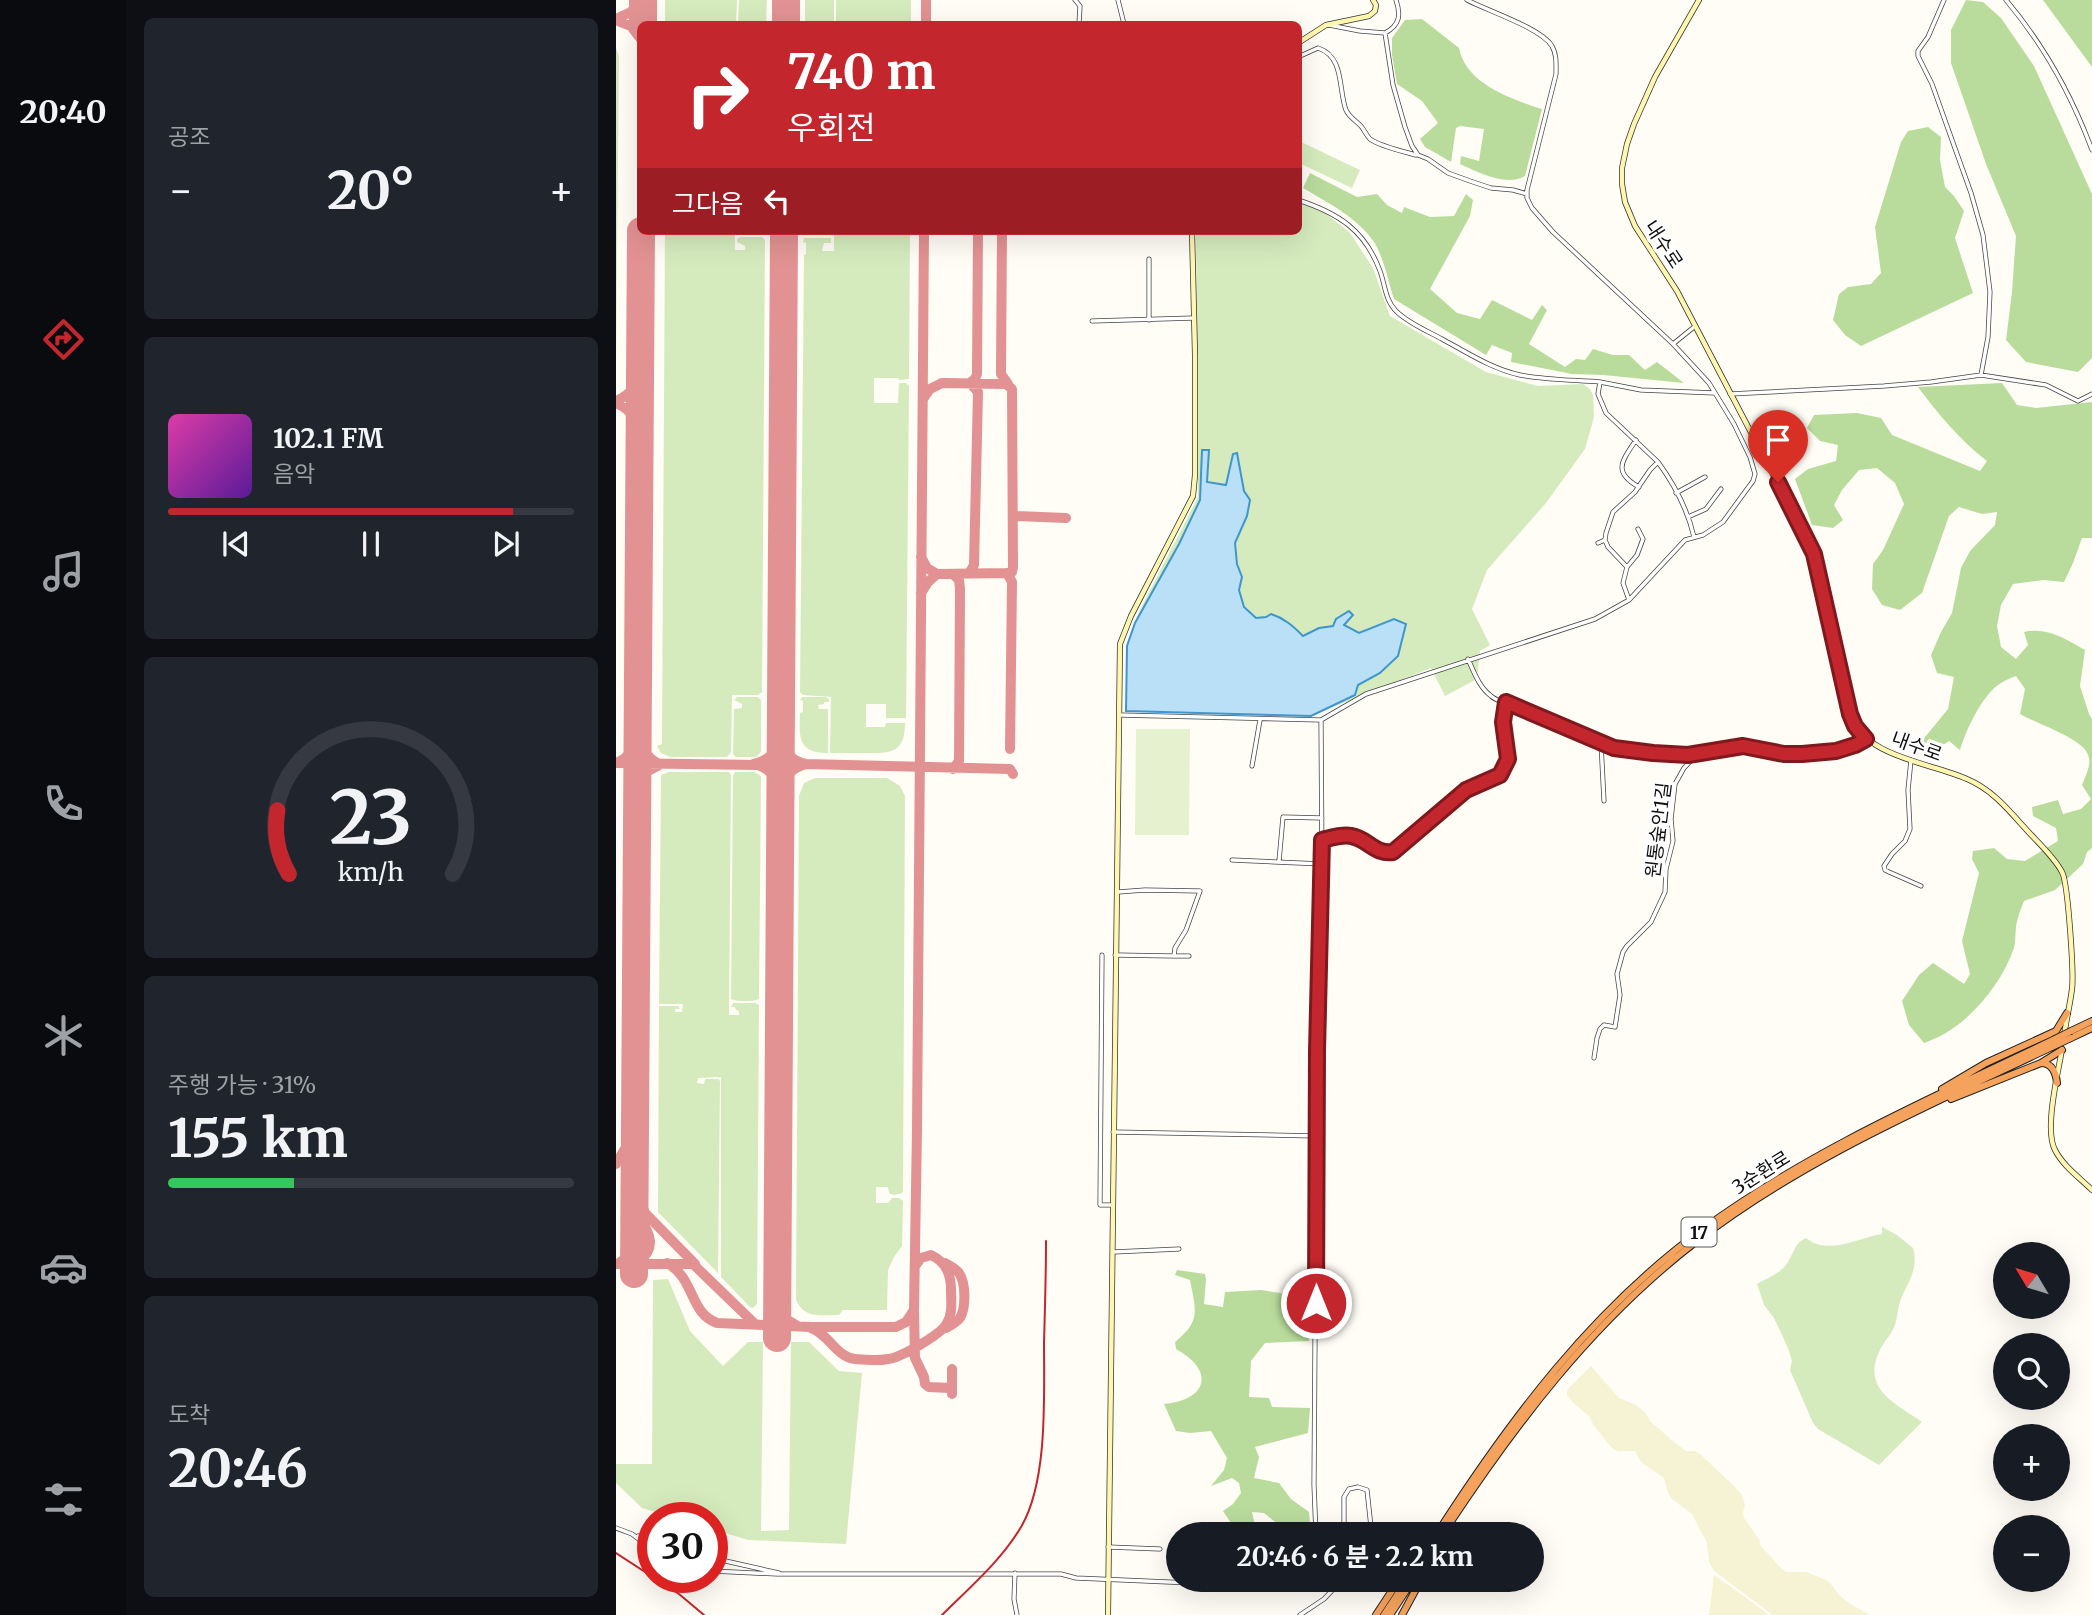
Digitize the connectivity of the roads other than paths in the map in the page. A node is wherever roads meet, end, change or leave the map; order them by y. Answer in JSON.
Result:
{"nodes":[{"id":1,"x":1075,"y":0,"type":"edge"},
{"id":2,"x":1116,"y":0,"type":"edge"},
{"id":3,"x":1373,"y":0,"type":"edge"},
{"id":4,"x":1396,"y":0,"type":"edge"},
{"id":5,"x":1467,"y":0,"type":"edge"},
{"id":6,"x":1699,"y":0,"type":"edge"},
{"id":7,"x":1944,"y":0,"type":"edge"},
{"id":8,"x":2006,"y":0,"type":"edge"},
{"id":9,"x":1079,"y":21,"type":"edge"},
{"id":10,"x":1123,"y":21,"type":"edge"},
{"id":11,"x":1326,"y":25,"type":"junction"},
{"id":12,"x":1385,"y":33,"type":"junction"},
{"id":13,"x":1302,"y":40,"type":"edge"},
{"id":14,"x":1302,"y":55,"type":"edge"},
{"id":15,"x":2092,"y":150,"type":"edge"},
{"id":16,"x":1419,"y":155,"type":"junction"},
{"id":17,"x":1527,"y":194,"type":"junction"},
{"id":18,"x":1302,"y":201,"type":"edge"},
{"id":19,"x":1192,"y":235,"type":"edge"},
{"id":20,"x":1149,"y":259,"type":"dead end"},
{"id":21,"x":1194,"y":318,"type":"junction"},
{"id":22,"x":1149,"y":320,"type":"junction"},
{"id":23,"x":1093,"y":321,"type":"dead end"},
{"id":24,"x":1695,"y":327,"type":"junction"},
{"id":25,"x":1672,"y":344,"type":"junction"},
{"id":26,"x":1981,"y":374,"type":"junction"},
{"id":27,"x":1600,"y":382,"type":"junction"},
{"id":28,"x":1715,"y":393,"type":"junction"},
{"id":29,"x":1730,"y":394,"type":"junction"},
{"id":30,"x":2092,"y":394,"type":"edge"},
{"id":31,"x":1636,"y":440,"type":"junction"},
{"id":32,"x":1658,"y":462,"type":"junction"},
{"id":33,"x":1705,"y":477,"type":"dead end"},
{"id":34,"x":1639,"y":487,"type":"junction"},
{"id":35,"x":1721,"y":489,"type":"dead end"},
{"id":36,"x":1676,"y":493,"type":"junction"},
{"id":37,"x":1688,"y":517,"type":"junction"},
{"id":38,"x":1638,"y":529,"type":"dead end"},
{"id":39,"x":1694,"y":538,"type":"junction"},
{"id":40,"x":1605,"y":540,"type":"junction"},
{"id":41,"x":1598,"y":543,"type":"dead end"},
{"id":42,"x":1627,"y":568,"type":"junction"},
{"id":43,"x":1629,"y":600,"type":"junction"},
{"id":44,"x":1468,"y":659,"type":"junction"},
{"id":45,"x":1506,"y":702,"type":"junction"},
{"id":46,"x":1120,"y":715,"type":"junction"},
{"id":47,"x":1260,"y":719,"type":"junction"},
{"id":48,"x":1321,"y":720,"type":"junction"},
{"id":49,"x":1866,"y":739,"type":"junction"},
{"id":50,"x":1601,"y":743,"type":"junction"},
{"id":51,"x":1698,"y":753,"type":"junction"},
{"id":52,"x":1911,"y":760,"type":"junction"},
{"id":53,"x":1252,"y":766,"type":"dead end"},
{"id":54,"x":1604,"y":801,"type":"dead end"},
{"id":55,"x":1322,"y":818,"type":"junction"},
{"id":56,"x":1322,"y":840,"type":"junction"},
{"id":57,"x":1233,"y":860,"type":"dead end"},
{"id":58,"x":1279,"y":861,"type":"junction"},
{"id":59,"x":1322,"y":864,"type":"junction"},
{"id":60,"x":1921,"y":886,"type":"dead end"},
{"id":61,"x":1118,"y":892,"type":"junction"},
{"id":62,"x":1115,"y":954,"type":"junction"},
{"id":63,"x":1102,"y":955,"type":"dead end"},
{"id":64,"x":1174,"y":956,"type":"junction"},
{"id":65,"x":1189,"y":956,"type":"dead end"},
{"id":66,"x":2067,"y":1013,"type":"junction"},
{"id":67,"x":2092,"y":1021,"type":"edge"},
{"id":68,"x":2092,"y":1028,"type":"edge"},
{"id":69,"x":2056,"y":1031,"type":"junction"},
{"id":70,"x":2069,"y":1035,"type":"junction"},
{"id":71,"x":2056,"y":1048,"type":"junction"},
{"id":72,"x":1594,"y":1058,"type":"dead end"},
{"id":73,"x":2041,"y":1063,"type":"junction"},
{"id":74,"x":2057,"y":1083,"type":"junction"},
{"id":75,"x":1904,"y":1114,"type":"junction"},
{"id":76,"x":1113,"y":1132,"type":"junction"},
{"id":77,"x":1317,"y":1136,"type":"junction"},
{"id":78,"x":2092,"y":1190,"type":"edge"},
{"id":79,"x":1113,"y":1205,"type":"junction"},
{"id":80,"x":1179,"y":1249,"type":"dead end"},
{"id":81,"x":1113,"y":1252,"type":"junction"},
{"id":82,"x":1449,"y":1519,"type":"junction"},
{"id":83,"x":1315,"y":1522,"type":"edge"},
{"id":84,"x":1345,"y":1522,"type":"edge"},
{"id":85,"x":1370,"y":1522,"type":"edge"},
{"id":86,"x":1446,"y":1522,"type":"edge"},
{"id":87,"x":1448,"y":1522,"type":"edge"},
{"id":88,"x":616,"y":1528,"type":"edge"},
{"id":89,"x":632,"y":1534,"type":"junction"},
{"id":90,"x":637,"y":1535,"type":"edge"},
{"id":91,"x":637,"y":1538,"type":"edge"},
{"id":92,"x":1108,"y":1547,"type":"junction"},
{"id":93,"x":1160,"y":1549,"type":"dead end"},
{"id":94,"x":728,"y":1562,"type":"edge"},
{"id":95,"x":728,"y":1572,"type":"edge"},
{"id":96,"x":1015,"y":1573,"type":"junction"},
{"id":97,"x":784,"y":1574,"type":"junction"},
{"id":98,"x":1108,"y":1580,"type":"junction"},
{"id":99,"x":1166,"y":1582,"type":"edge"},
{"id":100,"x":1331,"y":1592,"type":"edge"},
{"id":101,"x":1391,"y":1592,"type":"edge"},
{"id":102,"x":1399,"y":1592,"type":"edge"},
{"id":103,"x":1405,"y":1592,"type":"edge"},
{"id":104,"x":1414,"y":1592,"type":"edge"},
{"id":105,"x":1017,"y":1615,"type":"edge"},
{"id":106,"x":1108,"y":1615,"type":"edge"},
{"id":107,"x":1300,"y":1615,"type":"edge"},
{"id":108,"x":1376,"y":1615,"type":"edge"},
{"id":109,"x":1384,"y":1615,"type":"edge"},
{"id":110,"x":1390,"y":1615,"type":"edge"},
{"id":111,"x":1402,"y":1615,"type":"edge"}],
"edges":[{"from":1,"to":9,"type":"street"},
{"from":2,"to":10,"type":"street"},
{"from":3,"to":11,"type":"street"},
{"from":4,"to":12,"type":"street"},
{"from":5,"to":17,"type":"street"},
{"from":6,"to":24,"type":"street","name":"내수로"},
{"from":7,"to":26,"type":"street"},
{"from":8,"to":15,"type":"street"},
{"from":11,"to":12,"type":"street"},
{"from":11,"to":13,"type":"street"},
{"from":12,"to":16,"type":"street"},
{"from":14,"to":16,"type":"street"},
{"from":16,"to":17,"type":"street"},
{"from":17,"to":25,"type":"street"},
{"from":18,"to":27,"type":"street"},
{"from":19,"to":21,"type":"street"},
{"from":20,"to":22,"type":"street"},
{"from":21,"to":22,"type":"street"},
{"from":21,"to":46,"type":"street"},
{"from":22,"to":23,"type":"street"},
{"from":24,"to":25,"type":"street"},
{"from":24,"to":29,"type":"street","name":"내수로"},
{"from":25,"to":28,"type":"street"},
{"from":26,"to":29,"type":"street"},
{"from":26,"to":30,"type":"street"},
{"from":27,"to":28,"type":"street"},
{"from":27,"to":31,"type":"street"},
{"from":28,"to":39,"type":"street"},
{"from":29,"to":49,"type":"street","name":"내수로"},
{"from":31,"to":32,"type":"street"},
{"from":31,"to":34,"type":"street"},
{"from":32,"to":34,"type":"street"},
{"from":32,"to":36,"type":"street"},
{"from":33,"to":36,"type":"street"},
{"from":34,"to":40,"type":"street"},
{"from":35,"to":37,"type":"street"},
{"from":36,"to":37,"type":"street"},
{"from":37,"to":39,"type":"street"},
{"from":38,"to":42,"type":"street"},
{"from":39,"to":43,"type":"street"},
{"from":40,"to":41,"type":"street"},
{"from":40,"to":42,"type":"street"},
{"from":42,"to":43,"type":"street"},
{"from":43,"to":44,"type":"street"},
{"from":44,"to":45,"type":"street"},
{"from":44,"to":48,"type":"street"},
{"from":45,"to":50,"type":"street"},
{"from":45,"to":56,"type":"street"},
{"from":46,"to":47,"type":"street"},
{"from":46,"to":61,"type":"street"},
{"from":47,"to":48,"type":"street"},
{"from":47,"to":53,"type":"street"},
{"from":48,"to":55,"type":"street"},
{"from":49,"to":51,"type":"street"},
{"from":49,"to":52,"type":"street","name":"내수로"},
{"from":50,"to":51,"type":"street"},
{"from":50,"to":54,"type":"street"},
{"from":51,"to":72,"type":"street","name":"원통숲안1길"},
{"from":52,"to":60,"type":"street"},
{"from":52,"to":66,"type":"street","name":"내수로"},
{"from":55,"to":56,"type":"street"},
{"from":55,"to":58,"type":"street"},
{"from":56,"to":59,"type":"street"},
{"from":57,"to":58,"type":"street"},
{"from":58,"to":59,"type":"street"},
{"from":59,"to":77,"type":"street"},
{"from":61,"to":62,"type":"street"},
{"from":61,"to":64,"type":"street"},
{"from":62,"to":64,"type":"street"},
{"from":62,"to":76,"type":"street"},
{"from":63,"to":79,"type":"street"},
{"from":64,"to":65,"type":"street"},
{"from":66,"to":69,"type":"highway"},
{"from":66,"to":70,"type":"street","name":"내수로"},
{"from":67,"to":70,"type":"highway","name":"3순환로","number":"17"},
{"from":68,"to":70,"type":"highway","name":"3순환로","number":"17"},
{"from":69,"to":70,"type":"highway"},
{"from":69,"to":71,"type":"highway"},
{"from":69,"to":75,"type":"highway"},
{"from":70,"to":71,"type":"highway","name":"3순환로","number":"17","bridge":true},
{"from":70,"to":71,"type":"street","name":"내수로"},
{"from":71,"to":73,"type":"highway"},
{"from":71,"to":74,"type":"street","name":"내수로"},
{"from":71,"to":75,"type":"highway","name":"3순환로","number":"17"},
{"from":73,"to":74,"type":"highway"},
{"from":73,"to":75,"type":"highway"},
{"from":74,"to":78,"type":"street","name":"내수로"},
{"from":75,"to":82,"type":"highway","name":"3순환로","number":"17"},
{"from":76,"to":77,"type":"street"},
{"from":76,"to":79,"type":"street"},
{"from":77,"to":83,"type":"street"},
{"from":79,"to":81,"type":"street"},
{"from":80,"to":81,"type":"street"},
{"from":81,"to":92,"type":"street"},
{"from":82,"to":86,"type":"highway","name":"3순환로","number":"17"},
{"from":82,"to":87,"type":"highway","name":"3순환로","number":"17"},
{"from":84,"to":85,"type":"street"},
{"from":88,"to":89,"type":"street"},
{"from":89,"to":90,"type":"street"},
{"from":89,"to":91,"type":"street"},
{"from":92,"to":93,"type":"street"},
{"from":92,"to":98,"type":"street"},
{"from":94,"to":97,"type":"street"},
{"from":95,"to":97,"type":"street"},
{"from":96,"to":97,"type":"street"},
{"from":96,"to":98,"type":"street"},
{"from":96,"to":105,"type":"street"},
{"from":98,"to":99,"type":"street"},
{"from":98,"to":106,"type":"street"},
{"from":100,"to":107,"type":"street"},
{"from":101,"to":108,"type":"highway"},
{"from":102,"to":109,"type":"highway"},
{"from":103,"to":110,"type":"highway"},
{"from":104,"to":111,"type":"highway"}]}
